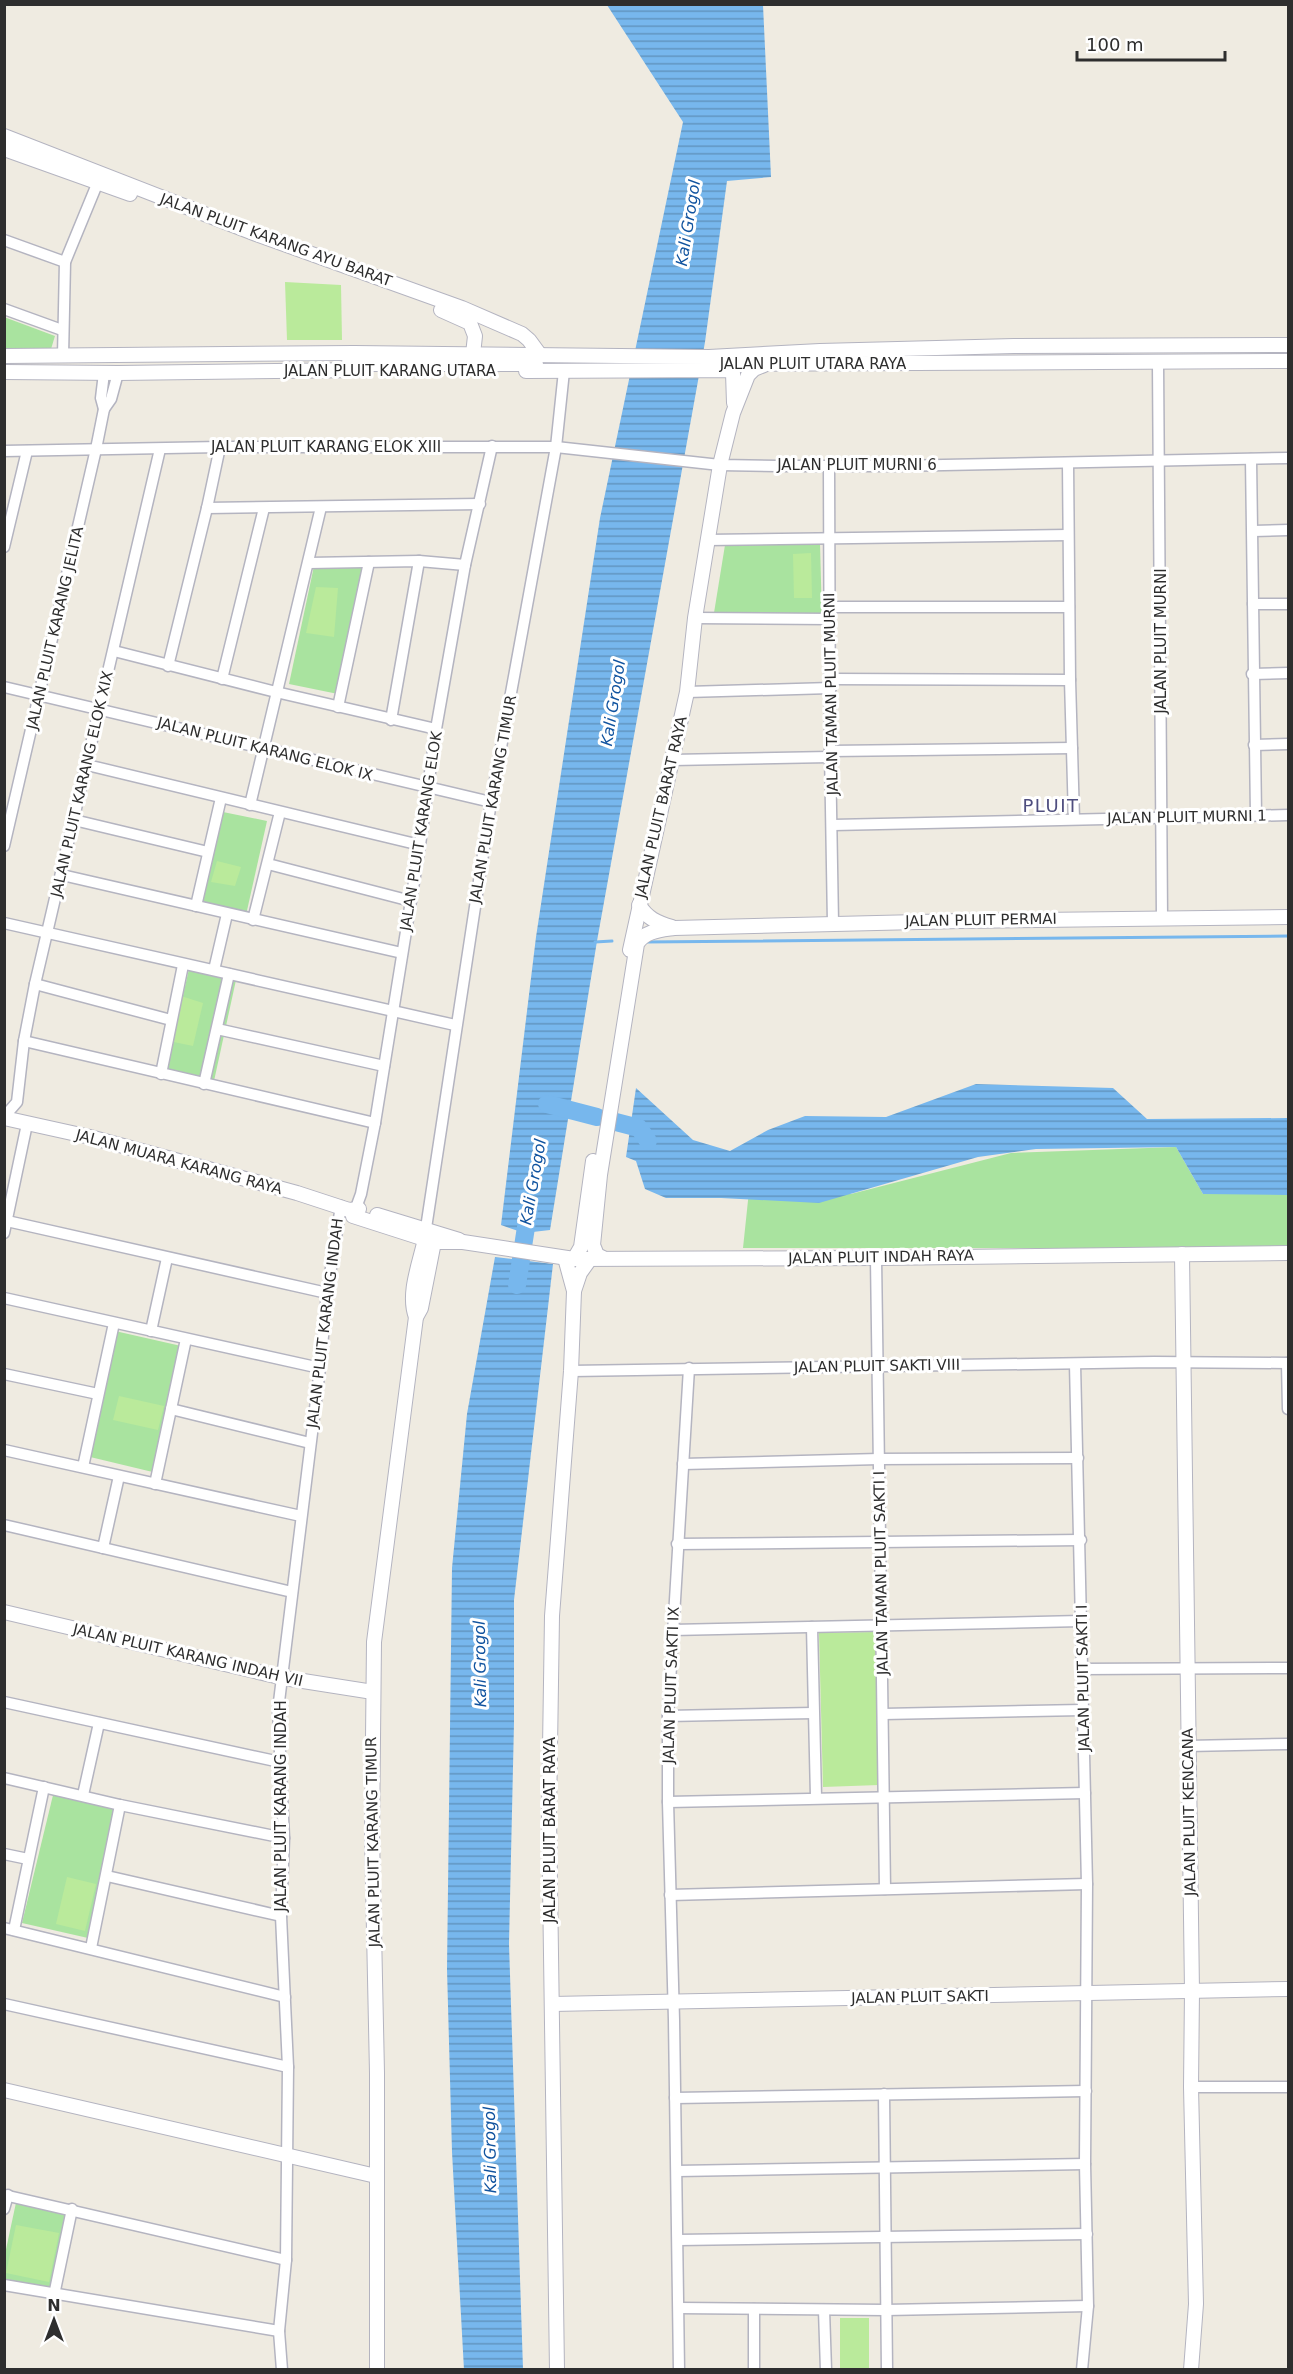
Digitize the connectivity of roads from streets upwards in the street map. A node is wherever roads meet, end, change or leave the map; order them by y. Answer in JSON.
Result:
{"nodes":[{"id":1,"x":4,"y":136,"type":"edge"},
{"id":2,"x":4,"y":149,"type":"edge"},
{"id":3,"x":99,"y":177,"type":"junction"},
{"id":4,"x":4,"y":240,"type":"edge"},
{"id":5,"x":65,"y":262,"type":"junction"},
{"id":6,"x":4,"y":309,"type":"edge"},
{"id":7,"x":62,"y":330,"type":"junction"},
{"id":8,"x":1288,"y":345,"type":"edge"},
{"id":9,"x":1014,"y":346,"type":"junction"},
{"id":10,"x":1166,"y":346,"type":"junction"},
{"id":11,"x":354,"y":353,"type":"junction"},
{"id":12,"x":192,"y":354,"type":"junction"},
{"id":13,"x":328,"y":354,"type":"junction"},
{"id":14,"x":473,"y":354,"type":"junction"},
{"id":15,"x":540,"y":355,"type":"junction"},
{"id":16,"x":4,"y":356,"type":"edge"},
{"id":17,"x":63,"y":356,"type":"junction"},
{"id":18,"x":1288,"y":362,"type":"edge"},
{"id":19,"x":1014,"y":363,"type":"junction"},
{"id":20,"x":1162,"y":363,"type":"junction"},
{"id":21,"x":708,"y":364,"type":"junction"},
{"id":22,"x":764,"y":365,"type":"junction"},
{"id":23,"x":615,"y":368,"type":"junction"},
{"id":24,"x":339,"y":370,"type":"junction"},
{"id":25,"x":564,"y":371,"type":"junction"},
{"id":26,"x":4,"y":372,"type":"edge"},
{"id":27,"x":174,"y":372,"type":"junction"},
{"id":28,"x":104,"y":373,"type":"junction"},
{"id":29,"x":118,"y":373,"type":"junction"},
{"id":30,"x":104,"y":409,"type":"junction"},
{"id":31,"x":733,"y":413,"type":"junction"},
{"id":32,"x":492,"y":446,"type":"junction"},
{"id":33,"x":220,"y":447,"type":"junction"},
{"id":34,"x":556,"y":447,"type":"junction"},
{"id":35,"x":160,"y":448,"type":"junction"},
{"id":36,"x":96,"y":449,"type":"junction"},
{"id":37,"x":4,"y":451,"type":"edge"},
{"id":38,"x":27,"y":452,"type":"junction"},
{"id":39,"x":1288,"y":458,"type":"edge"},
{"id":40,"x":1251,"y":459,"type":"junction"},
{"id":41,"x":1159,"y":461,"type":"junction"},
{"id":42,"x":1068,"y":463,"type":"junction"},
{"id":43,"x":720,"y":465,"type":"junction"},
{"id":44,"x":829,"y":466,"type":"junction"},
{"id":45,"x":480,"y":504,"type":"junction"},
{"id":46,"x":321,"y":507,"type":"junction"},
{"id":47,"x":207,"y":508,"type":"junction"},
{"id":48,"x":264,"y":508,"type":"junction"},
{"id":49,"x":9,"y":510,"type":"edge"},
{"id":50,"x":1288,"y":530,"type":"edge"},
{"id":51,"x":1253,"y":531,"type":"junction"},
{"id":52,"x":1068,"y":535,"type":"junction"},
{"id":53,"x":829,"y":539,"type":"junction"},
{"id":54,"x":707,"y":540,"type":"junction"},
{"id":55,"x":4,"y":547,"type":"edge"},
{"id":56,"x":419,"y":561,"type":"junction"},
{"id":57,"x":369,"y":562,"type":"junction"},
{"id":58,"x":309,"y":563,"type":"junction"},
{"id":59,"x":465,"y":566,"type":"junction"},
{"id":60,"x":1253,"y":604,"type":"junction"},
{"id":61,"x":1288,"y":604,"type":"edge"},
{"id":62,"x":830,"y":607,"type":"junction"},
{"id":63,"x":1069,"y":607,"type":"junction"},
{"id":64,"x":695,"y":618,"type":"junction"},
{"id":65,"x":830,"y":620,"type":"junction"},
{"id":66,"x":114,"y":651,"type":"junction"},
{"id":67,"x":168,"y":666,"type":"junction"},
{"id":68,"x":1288,"y":673,"type":"edge"},
{"id":69,"x":1252,"y":674,"type":"junction"},
{"id":70,"x":222,"y":679,"type":"junction"},
{"id":71,"x":1070,"y":680,"type":"junction"},
{"id":72,"x":831,"y":684,"type":"junction"},
{"id":73,"x":4,"y":687,"type":"edge"},
{"id":74,"x":276,"y":692,"type":"junction"},
{"id":75,"x":687,"y":692,"type":"junction"},
{"id":76,"x":39,"y":695,"type":"junction"},
{"id":77,"x":338,"y":707,"type":"junction"},
{"id":78,"x":99,"y":709,"type":"junction"},
{"id":79,"x":391,"y":720,"type":"junction"},
{"id":80,"x":436,"y":729,"type":"junction"},
{"id":81,"x":1288,"y":744,"type":"edge"},
{"id":82,"x":1254,"y":745,"type":"junction"},
{"id":83,"x":1072,"y":748,"type":"junction"},
{"id":84,"x":264,"y":749,"type":"junction"},
{"id":85,"x":830,"y":754,"type":"junction"},
{"id":86,"x":672,"y":760,"type":"junction"},
{"id":87,"x":87,"y":765,"type":"junction"},
{"id":88,"x":428,"y":789,"type":"junction"},
{"id":89,"x":221,"y":798,"type":"junction"},
{"id":90,"x":491,"y":802,"type":"junction"},
{"id":91,"x":250,"y":805,"type":"junction"},
{"id":92,"x":280,"y":812,"type":"junction"},
{"id":93,"x":1256,"y":815,"type":"junction"},
{"id":94,"x":1288,"y":815,"type":"edge"},
{"id":95,"x":1074,"y":819,"type":"junction"},
{"id":96,"x":1162,"y":819,"type":"junction"},
{"id":97,"x":74,"y":820,"type":"junction"},
{"id":98,"x":833,"y":825,"type":"junction"},
{"id":99,"x":420,"y":845,"type":"junction"},
{"id":100,"x":4,"y":846,"type":"edge"},
{"id":101,"x":208,"y":852,"type":"junction"},
{"id":102,"x":268,"y":864,"type":"junction"},
{"id":103,"x":62,"y":875,"type":"junction"},
{"id":104,"x":411,"y":900,"type":"junction"},
{"id":105,"x":639,"y":905,"type":"junction"},
{"id":106,"x":196,"y":906,"type":"junction"},
{"id":107,"x":227,"y":914,"type":"junction"},
{"id":108,"x":1288,"y":917,"type":"edge"},
{"id":109,"x":1162,"y":918,"type":"junction"},
{"id":110,"x":253,"y":920,"type":"junction"},
{"id":111,"x":4,"y":923,"type":"edge"},
{"id":112,"x":833,"y":923,"type":"junction"},
{"id":113,"x":674,"y":928,"type":"junction"},
{"id":114,"x":48,"y":931,"type":"junction"},
{"id":115,"x":402,"y":953,"type":"junction"},
{"id":116,"x":183,"y":965,"type":"junction"},
{"id":117,"x":214,"y":970,"type":"junction"},
{"id":118,"x":229,"y":974,"type":"junction"},
{"id":119,"x":34,"y":984,"type":"junction"},
{"id":120,"x":393,"y":1012,"type":"junction"},
{"id":121,"x":171,"y":1020,"type":"junction"},
{"id":122,"x":455,"y":1025,"type":"junction"},
{"id":123,"x":217,"y":1029,"type":"junction"},
{"id":124,"x":24,"y":1041,"type":"junction"},
{"id":125,"x":384,"y":1066,"type":"junction"},
{"id":126,"x":161,"y":1074,"type":"junction"},
{"id":127,"x":204,"y":1084,"type":"junction"},
{"id":128,"x":4,"y":1118,"type":"edge"},
{"id":129,"x":375,"y":1123,"type":"junction"},
{"id":130,"x":27,"y":1124,"type":"junction"},
{"id":131,"x":595,"y":1174,"type":"junction"},
{"id":132,"x":350,"y":1210,"type":"junction"},
{"id":133,"x":590,"y":1217,"type":"junction"},
{"id":134,"x":7,"y":1221,"type":"junction"},
{"id":135,"x":4,"y":1233,"type":"edge"},
{"id":136,"x":428,"y":1236,"type":"junction"},
{"id":137,"x":468,"y":1243,"type":"joint"},
{"id":138,"x":1288,"y":1253,"type":"edge"},
{"id":139,"x":1182,"y":1254,"type":"junction"},
{"id":140,"x":564,"y":1257,"type":"junction"},
{"id":141,"x":167,"y":1258,"type":"junction"},
{"id":142,"x":596,"y":1258,"type":"junction"},
{"id":143,"x":876,"y":1258,"type":"junction"},
{"id":144,"x":574,"y":1291,"type":"junction"},
{"id":145,"x":327,"y":1293,"type":"junction"},
{"id":146,"x":4,"y":1298,"type":"edge"},
{"id":147,"x":114,"y":1323,"type":"junction"},
{"id":148,"x":151,"y":1331,"type":"junction"},
{"id":149,"x":186,"y":1339,"type":"junction"},
{"id":150,"x":1183,"y":1362,"type":"junction"},
{"id":151,"x":1288,"y":1363,"type":"edge"},
{"id":152,"x":1076,"y":1364,"type":"junction"},
{"id":153,"x":878,"y":1367,"type":"junction"},
{"id":154,"x":320,"y":1368,"type":"junction"},
{"id":155,"x":689,"y":1368,"type":"junction"},
{"id":156,"x":571,"y":1371,"type":"junction"},
{"id":157,"x":4,"y":1374,"type":"edge"},
{"id":158,"x":98,"y":1394,"type":"junction"},
{"id":159,"x":171,"y":1409,"type":"junction"},
{"id":160,"x":1288,"y":1409,"type":"edge"},
{"id":161,"x":310,"y":1443,"type":"junction"},
{"id":162,"x":4,"y":1450,"type":"edge"},
{"id":163,"x":1078,"y":1458,"type":"junction"},
{"id":164,"x":879,"y":1459,"type":"junction"},
{"id":165,"x":683,"y":1464,"type":"junction"},
{"id":166,"x":83,"y":1467,"type":"junction"},
{"id":167,"x":119,"y":1476,"type":"junction"},
{"id":168,"x":155,"y":1484,"type":"junction"},
{"id":169,"x":301,"y":1516,"type":"junction"},
{"id":170,"x":4,"y":1525,"type":"edge"},
{"id":171,"x":1081,"y":1540,"type":"junction"},
{"id":172,"x":880,"y":1543,"type":"junction"},
{"id":173,"x":677,"y":1544,"type":"junction"},
{"id":174,"x":103,"y":1548,"type":"junction"},
{"id":175,"x":292,"y":1592,"type":"junction"},
{"id":176,"x":4,"y":1612,"type":"edge"},
{"id":177,"x":1081,"y":1621,"type":"junction"},
{"id":178,"x":881,"y":1626,"type":"junction"},
{"id":179,"x":812,"y":1627,"type":"junction"},
{"id":180,"x":672,"y":1630,"type":"junction"},
{"id":181,"x":1186,"y":1668,"type":"junction"},
{"id":182,"x":1288,"y":1668,"type":"edge"},
{"id":183,"x":1081,"y":1669,"type":"junction"},
{"id":184,"x":284,"y":1678,"type":"junction"},
{"id":185,"x":373,"y":1692,"type":"junction"},
{"id":186,"x":4,"y":1702,"type":"edge"},
{"id":187,"x":1083,"y":1710,"type":"junction"},
{"id":188,"x":813,"y":1713,"type":"junction"},
{"id":189,"x":882,"y":1714,"type":"junction"},
{"id":190,"x":668,"y":1716,"type":"junction"},
{"id":191,"x":99,"y":1723,"type":"junction"},
{"id":192,"x":1288,"y":1744,"type":"edge"},
{"id":193,"x":1187,"y":1746,"type":"junction"},
{"id":194,"x":280,"y":1762,"type":"junction"},
{"id":195,"x":4,"y":1778,"type":"edge"},
{"id":196,"x":44,"y":1787,"type":"junction"},
{"id":197,"x":1085,"y":1793,"type":"junction"},
{"id":198,"x":83,"y":1795,"type":"junction"},
{"id":199,"x":816,"y":1797,"type":"junction"},
{"id":200,"x":884,"y":1797,"type":"junction"},
{"id":201,"x":668,"y":1802,"type":"junction"},
{"id":202,"x":120,"y":1805,"type":"junction"},
{"id":203,"x":284,"y":1838,"type":"junction"},
{"id":204,"x":4,"y":1854,"type":"edge"},
{"id":205,"x":28,"y":1859,"type":"junction"},
{"id":206,"x":107,"y":1876,"type":"junction"},
{"id":207,"x":1087,"y":1884,"type":"junction"},
{"id":208,"x":885,"y":1888,"type":"junction"},
{"id":209,"x":670,"y":1895,"type":"junction"},
{"id":210,"x":281,"y":1916,"type":"junction"},
{"id":211,"x":9,"y":1929,"type":"edge"},
{"id":212,"x":91,"y":1948,"type":"junction"},
{"id":213,"x":1288,"y":1989,"type":"edge"},
{"id":214,"x":1192,"y":1991,"type":"junction"},
{"id":215,"x":1085,"y":1993,"type":"junction"},
{"id":216,"x":285,"y":1997,"type":"junction"},
{"id":217,"x":673,"y":2003,"type":"junction"},
{"id":218,"x":4,"y":2004,"type":"edge"},
{"id":219,"x":552,"y":2004,"type":"junction"},
{"id":220,"x":288,"y":2067,"type":"junction"},
{"id":221,"x":1191,"y":2087,"type":"junction"},
{"id":222,"x":1288,"y":2087,"type":"edge"},
{"id":223,"x":4,"y":2090,"type":"edge"},
{"id":224,"x":1086,"y":2091,"type":"junction"},
{"id":225,"x":885,"y":2094,"type":"junction"},
{"id":226,"x":675,"y":2098,"type":"junction"},
{"id":227,"x":286,"y":2157,"type":"junction"},
{"id":228,"x":1085,"y":2164,"type":"junction"},
{"id":229,"x":885,"y":2166,"type":"junction"},
{"id":230,"x":677,"y":2171,"type":"junction"},
{"id":231,"x":376,"y":2176,"type":"junction"},
{"id":232,"x":6,"y":2195,"type":"edge"},
{"id":233,"x":4,"y":2209,"type":"edge"},
{"id":234,"x":72,"y":2209,"type":"junction"},
{"id":235,"x":1087,"y":2234,"type":"junction"},
{"id":236,"x":886,"y":2238,"type":"junction"},
{"id":237,"x":678,"y":2240,"type":"junction"},
{"id":238,"x":286,"y":2260,"type":"junction"},
{"id":239,"x":4,"y":2285,"type":"edge"},
{"id":240,"x":54,"y":2295,"type":"junction"},
{"id":241,"x":1088,"y":2306,"type":"junction"},
{"id":242,"x":679,"y":2308,"type":"junction"},
{"id":243,"x":754,"y":2309,"type":"junction"},
{"id":244,"x":825,"y":2310,"type":"junction"},
{"id":245,"x":885,"y":2310,"type":"junction"},
{"id":246,"x":279,"y":2331,"type":"junction"},
{"id":247,"x":282,"y":2370,"type":"edge"},
{"id":248,"x":377,"y":2370,"type":"edge"},
{"id":249,"x":556,"y":2370,"type":"edge"},
{"id":250,"x":680,"y":2370,"type":"edge"},
{"id":251,"x":754,"y":2370,"type":"edge"},
{"id":252,"x":826,"y":2370,"type":"edge"},
{"id":253,"x":887,"y":2370,"type":"edge"},
{"id":254,"x":1082,"y":2370,"type":"edge"},
{"id":255,"x":1191,"y":2370,"type":"edge"}],
"edges":[{"from":1,"to":3,"type":"street","name":"JALAN PLUIT KARANG AYU BARAT"},
{"from":2,"to":3,"type":"street","name":"JALAN PLUIT KARANG AYU BARAT"},
{"from":3,"to":5,"type":"street"},
{"from":3,"to":14,"type":"street","name":"JALAN PLUIT KARANG AYU BARAT"},
{"from":3,"to":15,"type":"street","name":"JALAN PLUIT KARANG AYU BARAT"},
{"from":4,"to":5,"type":"street"},
{"from":5,"to":7,"type":"street"},
{"from":6,"to":7,"type":"street"},
{"from":7,"to":17,"type":"street"},
{"from":8,"to":10,"type":"street","name":"JALAN PLUIT UTARA RAYA"},
{"from":9,"to":10,"type":"street","name":"JALAN PLUIT UTARA RAYA"},
{"from":9,"to":19,"type":"street"},
{"from":9,"to":21,"type":"street","name":"JALAN PLUIT UTARA RAYA"},
{"from":10,"to":20,"type":"street"},
{"from":11,"to":13,"type":"street","name":"JALAN PLUIT KARANG UTARA"},
{"from":11,"to":14,"type":"street","name":"JALAN PLUIT KARANG UTARA"},
{"from":11,"to":23,"type":"street","name":"JALAN PLUIT UTARA RAYA"},
{"from":12,"to":13,"type":"street","name":"JALAN PLUIT KARANG UTARA"},
{"from":12,"to":17,"type":"street","name":"JALAN PLUIT KARANG UTARA"},
{"from":12,"to":27,"type":"street"},
{"from":13,"to":24,"type":"street"},
{"from":14,"to":15,"type":"street","name":"JALAN PLUIT UTARA RAYA"},
{"from":15,"to":21,"type":"street","name":"JALAN PLUIT UTARA RAYA"},
{"from":16,"to":17,"type":"street","name":"JALAN PLUIT KARANG UTARA"},
{"from":18,"to":20,"type":"street","name":"JALAN PLUIT UTARA RAYA"},
{"from":19,"to":20,"type":"street","name":"JALAN PLUIT UTARA RAYA"},
{"from":19,"to":22,"type":"street","name":"JALAN PLUIT UTARA RAYA"},
{"from":20,"to":41,"type":"street","name":"JALAN PLUIT MURNI"},
{"from":21,"to":22,"type":"street","name":"JALAN PLUIT UTARA RAYA"},
{"from":21,"to":23,"type":"street","name":"JALAN PLUIT UTARA RAYA"},
{"from":21,"to":31,"type":"street"},
{"from":22,"to":31,"type":"street","name":"JALAN PLUIT BARAT RAYA"},
{"from":23,"to":25,"type":"street","name":"JALAN PLUIT KARANG UTARA"},
{"from":24,"to":25,"type":"street","name":"JALAN PLUIT KARANG UTARA"},
{"from":24,"to":27,"type":"street","name":"JALAN PLUIT KARANG UTARA"},
{"from":25,"to":34,"type":"street","name":"JALAN PLUIT KARANG TIMUR"},
{"from":26,"to":28,"type":"street","name":"JALAN PLUIT KARANG UTARA"},
{"from":27,"to":29,"type":"street","name":"JALAN PLUIT KARANG UTARA"},
{"from":28,"to":29,"type":"street","name":"JALAN PLUIT KARANG UTARA"},
{"from":28,"to":30,"type":"street","name":"JALAN PLUIT KARANG JELITA"},
{"from":29,"to":30,"type":"street","name":"JALAN PLUIT KARANG JELITA"},
{"from":30,"to":36,"type":"street","name":"JALAN PLUIT KARANG JELITA"},
{"from":31,"to":43,"type":"street","name":"JALAN PLUIT BARAT RAYA"},
{"from":32,"to":33,"type":"street","name":"JALAN PLUIT KARANG ELOK XIII"},
{"from":32,"to":34,"type":"street","name":"JALAN PLUIT KARANG ELOK XIII"},
{"from":32,"to":45,"type":"street","name":"JALAN PLUIT KARANG ELOK"},
{"from":33,"to":35,"type":"street","name":"JALAN PLUIT KARANG ELOK XIII"},
{"from":33,"to":47,"type":"street"},
{"from":34,"to":43,"type":"street","name":"JALAN PLUIT MURNI 6"},
{"from":34,"to":90,"type":"street","name":"JALAN PLUIT KARANG TIMUR"},
{"from":35,"to":36,"type":"street","name":"JALAN PLUIT KARANG ELOK XIII"},
{"from":35,"to":66,"type":"street","name":"JALAN PLUIT KARANG ELOK XIX"},
{"from":36,"to":38,"type":"street","name":"JALAN PLUIT KARANG ELOK XIII"},
{"from":36,"to":76,"type":"street","name":"JALAN PLUIT KARANG JELITA"},
{"from":37,"to":38,"type":"street","name":"JALAN PLUIT KARANG ELOK XIII"},
{"from":38,"to":49,"type":"street"},
{"from":39,"to":40,"type":"street","name":"JALAN PLUIT MURNI 6"},
{"from":40,"to":41,"type":"street","name":"JALAN PLUIT MURNI 6"},
{"from":40,"to":51,"type":"street"},
{"from":41,"to":42,"type":"street","name":"JALAN PLUIT MURNI 6"},
{"from":41,"to":96,"type":"street","name":"JALAN PLUIT MURNI"},
{"from":42,"to":44,"type":"street","name":"JALAN PLUIT MURNI 6"},
{"from":42,"to":52,"type":"street"},
{"from":43,"to":44,"type":"street","name":"JALAN PLUIT MURNI 6"},
{"from":43,"to":54,"type":"street","name":"JALAN PLUIT BARAT RAYA"},
{"from":44,"to":53,"type":"street","name":"JALAN TAMAN PLUIT MURNI"},
{"from":45,"to":46,"type":"street"},
{"from":45,"to":59,"type":"street","name":"JALAN PLUIT KARANG ELOK"},
{"from":46,"to":48,"type":"street"},
{"from":46,"to":58,"type":"street"},
{"from":47,"to":48,"type":"street"},
{"from":47,"to":67,"type":"street"},
{"from":48,"to":70,"type":"street"},
{"from":49,"to":55,"type":"street"},
{"from":50,"to":51,"type":"street"},
{"from":51,"to":60,"type":"street"},
{"from":52,"to":53,"type":"street"},
{"from":52,"to":63,"type":"street"},
{"from":53,"to":54,"type":"street"},
{"from":53,"to":62,"type":"street","name":"JALAN TAMAN PLUIT MURNI"},
{"from":54,"to":64,"type":"street","name":"JALAN PLUIT BARAT RAYA"},
{"from":56,"to":57,"type":"street"},
{"from":56,"to":59,"type":"street"},
{"from":56,"to":79,"type":"street"},
{"from":57,"to":58,"type":"street"},
{"from":57,"to":77,"type":"street"},
{"from":58,"to":74,"type":"street"},
{"from":59,"to":80,"type":"street","name":"JALAN PLUIT KARANG ELOK"},
{"from":60,"to":61,"type":"street"},
{"from":60,"to":69,"type":"street"},
{"from":62,"to":63,"type":"street"},
{"from":62,"to":65,"type":"street","name":"JALAN TAMAN PLUIT MURNI"},
{"from":63,"to":71,"type":"street"},
{"from":64,"to":65,"type":"street"},
{"from":64,"to":75,"type":"street","name":"JALAN PLUIT BARAT RAYA"},
{"from":65,"to":72,"type":"street","name":"JALAN TAMAN PLUIT MURNI"},
{"from":66,"to":67,"type":"street"},
{"from":66,"to":78,"type":"street","name":"JALAN PLUIT KARANG ELOK XIX"},
{"from":67,"to":70,"type":"street"},
{"from":68,"to":69,"type":"street"},
{"from":69,"to":82,"type":"street"},
{"from":70,"to":74,"type":"street"},
{"from":71,"to":72,"type":"street"},
{"from":71,"to":83,"type":"street"},
{"from":72,"to":75,"type":"street"},
{"from":72,"to":85,"type":"street","name":"JALAN TAMAN PLUIT MURNI"},
{"from":73,"to":76,"type":"street","name":"JALAN PLUIT KARANG ELOK IX"},
{"from":74,"to":77,"type":"street"},
{"from":74,"to":84,"type":"street"},
{"from":75,"to":86,"type":"street","name":"JALAN PLUIT BARAT RAYA"},
{"from":76,"to":78,"type":"street","name":"JALAN PLUIT KARANG ELOK IX"},
{"from":76,"to":100,"type":"street","name":"JALAN PLUIT KARANG JELITA"},
{"from":77,"to":79,"type":"street"},
{"from":78,"to":84,"type":"street","name":"JALAN PLUIT KARANG ELOK IX"},
{"from":78,"to":87,"type":"street","name":"JALAN PLUIT KARANG ELOK XIX"},
{"from":79,"to":80,"type":"street"},
{"from":80,"to":88,"type":"street","name":"JALAN PLUIT KARANG ELOK"},
{"from":81,"to":82,"type":"street"},
{"from":82,"to":93,"type":"street"},
{"from":83,"to":85,"type":"street"},
{"from":83,"to":95,"type":"street"},
{"from":84,"to":88,"type":"street","name":"JALAN PLUIT KARANG ELOK IX"},
{"from":84,"to":91,"type":"street"},
{"from":85,"to":86,"type":"street"},
{"from":85,"to":98,"type":"street","name":"JALAN TAMAN PLUIT MURNI"},
{"from":86,"to":105,"type":"street","name":"JALAN PLUIT BARAT RAYA"},
{"from":87,"to":89,"type":"street"},
{"from":87,"to":97,"type":"street","name":"JALAN PLUIT KARANG ELOK XIX"},
{"from":88,"to":90,"type":"street","name":"JALAN PLUIT KARANG ELOK IX"},
{"from":88,"to":99,"type":"street","name":"JALAN PLUIT KARANG ELOK"},
{"from":89,"to":91,"type":"street"},
{"from":89,"to":101,"type":"street"},
{"from":90,"to":122,"type":"street","name":"JALAN PLUIT KARANG TIMUR"},
{"from":91,"to":92,"type":"street"},
{"from":92,"to":99,"type":"street"},
{"from":92,"to":102,"type":"street"},
{"from":93,"to":94,"type":"street","name":"JALAN PLUIT MURNI 1"},
{"from":93,"to":96,"type":"street","name":"JALAN PLUIT MURNI 1"},
{"from":95,"to":96,"type":"street","name":"JALAN PLUIT MURNI 1"},
{"from":95,"to":98,"type":"street","name":"JALAN PLUIT MURNI 1"},
{"from":96,"to":109,"type":"street","name":"JALAN PLUIT MURNI"},
{"from":97,"to":101,"type":"street"},
{"from":97,"to":103,"type":"street","name":"JALAN PLUIT KARANG ELOK XIX"},
{"from":98,"to":112,"type":"street","name":"JALAN TAMAN PLUIT MURNI"},
{"from":99,"to":104,"type":"street","name":"JALAN PLUIT KARANG ELOK"},
{"from":101,"to":106,"type":"street"},
{"from":102,"to":104,"type":"street"},
{"from":102,"to":110,"type":"street"},
{"from":103,"to":106,"type":"street"},
{"from":103,"to":114,"type":"street","name":"JALAN PLUIT KARANG ELOK XIX"},
{"from":104,"to":115,"type":"street","name":"JALAN PLUIT KARANG ELOK"},
{"from":105,"to":113,"type":"street"},
{"from":105,"to":131,"type":"street","name":"JALAN PLUIT BARAT RAYA"},
{"from":106,"to":107,"type":"street"},
{"from":107,"to":110,"type":"street"},
{"from":107,"to":117,"type":"street"},
{"from":108,"to":109,"type":"street","name":"JALAN PLUIT PERMAI"},
{"from":109,"to":112,"type":"street","name":"JALAN PLUIT PERMAI"},
{"from":110,"to":115,"type":"street"},
{"from":111,"to":114,"type":"street"},
{"from":112,"to":113,"type":"street","name":"JALAN PLUIT PERMAI"},
{"from":113,"to":131,"type":"street","name":"JALAN PLUIT BARAT RAYA"},
{"from":114,"to":116,"type":"street"},
{"from":114,"to":119,"type":"street","name":"JALAN PLUIT KARANG ELOK XIX"},
{"from":115,"to":120,"type":"street","name":"JALAN PLUIT KARANG ELOK"},
{"from":116,"to":117,"type":"street"},
{"from":116,"to":121,"type":"street"},
{"from":117,"to":118,"type":"street"},
{"from":118,"to":120,"type":"street"},
{"from":118,"to":123,"type":"street"},
{"from":119,"to":121,"type":"street"},
{"from":119,"to":124,"type":"street","name":"JALAN PLUIT KARANG ELOK XIX"},
{"from":120,"to":122,"type":"street"},
{"from":120,"to":125,"type":"street","name":"JALAN PLUIT KARANG ELOK"},
{"from":121,"to":126,"type":"street"},
{"from":122,"to":136,"type":"street","name":"JALAN PLUIT KARANG TIMUR"},
{"from":123,"to":125,"type":"street"},
{"from":123,"to":127,"type":"street"},
{"from":124,"to":126,"type":"street"},
{"from":124,"to":128,"type":"street","name":"JALAN PLUIT KARANG ELOK XIX"},
{"from":125,"to":129,"type":"street","name":"JALAN PLUIT KARANG ELOK"},
{"from":126,"to":127,"type":"street"},
{"from":127,"to":129,"type":"street"},
{"from":128,"to":130,"type":"street","name":"JALAN MUARA KARANG RAYA"},
{"from":129,"to":132,"type":"street","name":"JALAN PLUIT KARANG ELOK"},
{"from":130,"to":132,"type":"street","name":"JALAN MUARA KARANG RAYA"},
{"from":130,"to":134,"type":"street"},
{"from":131,"to":133,"type":"street","name":"JALAN PLUIT BARAT RAYA"},
{"from":132,"to":136,"type":"street","name":"JALAN MUARA KARANG RAYA"},
{"from":132,"to":145,"type":"street","name":"JALAN PLUIT KARANG INDAH"},
{"from":133,"to":140,"type":"street","name":"JALAN PLUIT BARAT RAYA"},
{"from":133,"to":142,"type":"street","name":"JALAN PLUIT BARAT RAYA"},
{"from":134,"to":135,"type":"street"},
{"from":134,"to":141,"type":"street"},
{"from":136,"to":137,"type":"street","name":"JALAN MUARA KARANG RAYA"},
{"from":136,"to":185,"type":"street","name":"JALAN PLUIT KARANG TIMUR"},
{"from":137,"to":140,"type":"street","name":"JALAN PLUIT INDAH RAYA"},
{"from":138,"to":139,"type":"street","name":"JALAN PLUIT INDAH RAYA"},
{"from":139,"to":143,"type":"street","name":"JALAN PLUIT INDAH RAYA"},
{"from":139,"to":150,"type":"street","name":"JALAN PLUIT KENCANA"},
{"from":140,"to":142,"type":"street","name":"JALAN PLUIT INDAH RAYA"},
{"from":140,"to":144,"type":"street","name":"JALAN PLUIT BARAT RAYA"},
{"from":141,"to":145,"type":"street"},
{"from":141,"to":148,"type":"street"},
{"from":142,"to":143,"type":"street","name":"JALAN PLUIT INDAH RAYA"},
{"from":142,"to":144,"type":"street","name":"JALAN PLUIT BARAT RAYA"},
{"from":143,"to":153,"type":"street","name":"JALAN TAMAN PLUIT SAKTI I"},
{"from":144,"to":156,"type":"street","name":"JALAN PLUIT BARAT RAYA"},
{"from":145,"to":154,"type":"street","name":"JALAN PLUIT KARANG INDAH"},
{"from":146,"to":147,"type":"street"},
{"from":147,"to":148,"type":"street"},
{"from":147,"to":158,"type":"street"},
{"from":148,"to":149,"type":"street"},
{"from":149,"to":154,"type":"street"},
{"from":149,"to":159,"type":"street"},
{"from":150,"to":151,"type":"street","name":"JALAN PLUIT SAKTI VIII"},
{"from":150,"to":152,"type":"street","name":"JALAN PLUIT SAKTI VIII"},
{"from":150,"to":181,"type":"street","name":"JALAN PLUIT KENCANA"},
{"from":151,"to":160,"type":"street"},
{"from":152,"to":153,"type":"street","name":"JALAN PLUIT SAKTI VIII"},
{"from":152,"to":163,"type":"street","name":"JALAN PLUIT SAKTI I"},
{"from":153,"to":155,"type":"street","name":"JALAN PLUIT SAKTI VIII"},
{"from":153,"to":164,"type":"street","name":"JALAN TAMAN PLUIT SAKTI I"},
{"from":154,"to":161,"type":"street","name":"JALAN PLUIT KARANG INDAH"},
{"from":155,"to":156,"type":"street","name":"JALAN PLUIT SAKTI VIII"},
{"from":155,"to":165,"type":"street","name":"JALAN PLUIT SAKTI IX"},
{"from":156,"to":219,"type":"street","name":"JALAN PLUIT BARAT RAYA"},
{"from":157,"to":158,"type":"street"},
{"from":158,"to":166,"type":"street"},
{"from":159,"to":161,"type":"street"},
{"from":159,"to":168,"type":"street"},
{"from":161,"to":169,"type":"street","name":"JALAN PLUIT KARANG INDAH"},
{"from":162,"to":166,"type":"street"},
{"from":163,"to":164,"type":"street"},
{"from":163,"to":171,"type":"street","name":"JALAN PLUIT SAKTI I"},
{"from":164,"to":165,"type":"street"},
{"from":164,"to":172,"type":"street","name":"JALAN TAMAN PLUIT SAKTI I"},
{"from":165,"to":173,"type":"street","name":"JALAN PLUIT SAKTI IX"},
{"from":166,"to":167,"type":"street"},
{"from":167,"to":168,"type":"street"},
{"from":167,"to":174,"type":"street"},
{"from":168,"to":169,"type":"street"},
{"from":169,"to":175,"type":"street","name":"JALAN PLUIT KARANG INDAH"},
{"from":170,"to":174,"type":"street"},
{"from":171,"to":172,"type":"street"},
{"from":171,"to":177,"type":"street","name":"JALAN PLUIT SAKTI I"},
{"from":172,"to":173,"type":"street"},
{"from":172,"to":178,"type":"street","name":"JALAN TAMAN PLUIT SAKTI I"},
{"from":173,"to":180,"type":"street","name":"JALAN PLUIT SAKTI IX"},
{"from":174,"to":175,"type":"street"},
{"from":175,"to":184,"type":"street","name":"JALAN PLUIT KARANG INDAH"},
{"from":176,"to":184,"type":"street","name":"JALAN PLUIT KARANG INDAH VII"},
{"from":177,"to":178,"type":"street"},
{"from":177,"to":183,"type":"street","name":"JALAN PLUIT SAKTI I"},
{"from":178,"to":179,"type":"street"},
{"from":178,"to":189,"type":"street","name":"JALAN TAMAN PLUIT SAKTI I"},
{"from":179,"to":180,"type":"street"},
{"from":179,"to":188,"type":"street"},
{"from":180,"to":190,"type":"street","name":"JALAN PLUIT SAKTI IX"},
{"from":181,"to":182,"type":"street"},
{"from":181,"to":183,"type":"street"},
{"from":181,"to":193,"type":"street","name":"JALAN PLUIT KENCANA"},
{"from":183,"to":187,"type":"street","name":"JALAN PLUIT SAKTI I"},
{"from":184,"to":185,"type":"street","name":"JALAN PLUIT KARANG INDAH VII"},
{"from":184,"to":194,"type":"street","name":"JALAN PLUIT KARANG INDAH"},
{"from":185,"to":231,"type":"street","name":"JALAN PLUIT KARANG TIMUR"},
{"from":186,"to":191,"type":"street"},
{"from":187,"to":189,"type":"street"},
{"from":187,"to":197,"type":"street","name":"JALAN PLUIT SAKTI I"},
{"from":188,"to":190,"type":"street"},
{"from":188,"to":199,"type":"street"},
{"from":189,"to":200,"type":"street","name":"JALAN TAMAN PLUIT SAKTI I"},
{"from":190,"to":201,"type":"street","name":"JALAN PLUIT SAKTI IX"},
{"from":191,"to":194,"type":"street"},
{"from":191,"to":198,"type":"street"},
{"from":192,"to":193,"type":"street"},
{"from":193,"to":214,"type":"street","name":"JALAN PLUIT KENCANA"},
{"from":194,"to":203,"type":"street","name":"JALAN PLUIT KARANG INDAH"},
{"from":195,"to":196,"type":"street"},
{"from":196,"to":198,"type":"street"},
{"from":196,"to":205,"type":"street"},
{"from":197,"to":200,"type":"street"},
{"from":197,"to":207,"type":"street","name":"JALAN PLUIT SAKTI I"},
{"from":198,"to":202,"type":"street"},
{"from":199,"to":200,"type":"street"},
{"from":199,"to":201,"type":"street"},
{"from":200,"to":208,"type":"street","name":"JALAN TAMAN PLUIT SAKTI I"},
{"from":201,"to":209,"type":"street","name":"JALAN PLUIT SAKTI IX"},
{"from":202,"to":203,"type":"street"},
{"from":202,"to":206,"type":"street"},
{"from":203,"to":210,"type":"street","name":"JALAN PLUIT KARANG INDAH"},
{"from":204,"to":205,"type":"street"},
{"from":205,"to":211,"type":"street"},
{"from":206,"to":210,"type":"street"},
{"from":206,"to":212,"type":"street"},
{"from":207,"to":208,"type":"street"},
{"from":207,"to":215,"type":"street","name":"JALAN PLUIT SAKTI I"},
{"from":208,"to":209,"type":"street"},
{"from":209,"to":217,"type":"street","name":"JALAN PLUIT SAKTI IX"},
{"from":210,"to":216,"type":"street","name":"JALAN PLUIT KARANG INDAH"},
{"from":211,"to":212,"type":"street"},
{"from":212,"to":216,"type":"street"},
{"from":213,"to":214,"type":"street","name":"JALAN PLUIT SAKTI"},
{"from":214,"to":215,"type":"street","name":"JALAN PLUIT SAKTI"},
{"from":214,"to":221,"type":"street","name":"JALAN PLUIT KENCANA"},
{"from":215,"to":217,"type":"street","name":"JALAN PLUIT SAKTI"},
{"from":215,"to":224,"type":"street","name":"JALAN PLUIT SAKTI I"},
{"from":216,"to":220,"type":"street","name":"JALAN PLUIT KARANG INDAH"},
{"from":217,"to":219,"type":"street","name":"JALAN PLUIT SAKTI"},
{"from":217,"to":226,"type":"street","name":"JALAN PLUIT SAKTI IX"},
{"from":218,"to":220,"type":"street"},
{"from":219,"to":249,"type":"street","name":"JALAN PLUIT BARAT RAYA"},
{"from":220,"to":227,"type":"street","name":"JALAN PLUIT KARANG INDAH"},
{"from":221,"to":222,"type":"street"},
{"from":221,"to":255,"type":"street","name":"JALAN PLUIT KENCANA"},
{"from":223,"to":227,"type":"street"},
{"from":224,"to":225,"type":"street"},
{"from":224,"to":228,"type":"street","name":"JALAN PLUIT SAKTI I"},
{"from":225,"to":226,"type":"street"},
{"from":225,"to":229,"type":"street"},
{"from":226,"to":230,"type":"street","name":"JALAN PLUIT SAKTI IX"},
{"from":227,"to":231,"type":"street"},
{"from":227,"to":238,"type":"street","name":"JALAN PLUIT KARANG INDAH"},
{"from":228,"to":229,"type":"street"},
{"from":228,"to":235,"type":"street","name":"JALAN PLUIT SAKTI I"},
{"from":229,"to":230,"type":"street"},
{"from":229,"to":236,"type":"street"},
{"from":230,"to":237,"type":"street","name":"JALAN PLUIT SAKTI IX"},
{"from":231,"to":248,"type":"street","name":"JALAN PLUIT KARANG TIMUR"},
{"from":232,"to":233,"type":"street"},
{"from":232,"to":234,"type":"street"},
{"from":234,"to":238,"type":"street"},
{"from":234,"to":240,"type":"street"},
{"from":235,"to":236,"type":"street"},
{"from":235,"to":241,"type":"street","name":"JALAN PLUIT SAKTI I"},
{"from":236,"to":237,"type":"street"},
{"from":236,"to":245,"type":"street"},
{"from":237,"to":242,"type":"street","name":"JALAN PLUIT SAKTI IX"},
{"from":238,"to":246,"type":"street","name":"JALAN PLUIT KARANG INDAH"},
{"from":239,"to":240,"type":"street"},
{"from":240,"to":246,"type":"street"},
{"from":241,"to":245,"type":"street"},
{"from":241,"to":254,"type":"street","name":"JALAN PLUIT SAKTI I"},
{"from":242,"to":243,"type":"street"},
{"from":242,"to":250,"type":"street","name":"JALAN PLUIT SAKTI IX"},
{"from":243,"to":244,"type":"street"},
{"from":243,"to":251,"type":"street"},
{"from":244,"to":245,"type":"street"},
{"from":244,"to":252,"type":"street"},
{"from":245,"to":253,"type":"street"},
{"from":246,"to":247,"type":"street","name":"JALAN PLUIT KARANG INDAH"}]}
